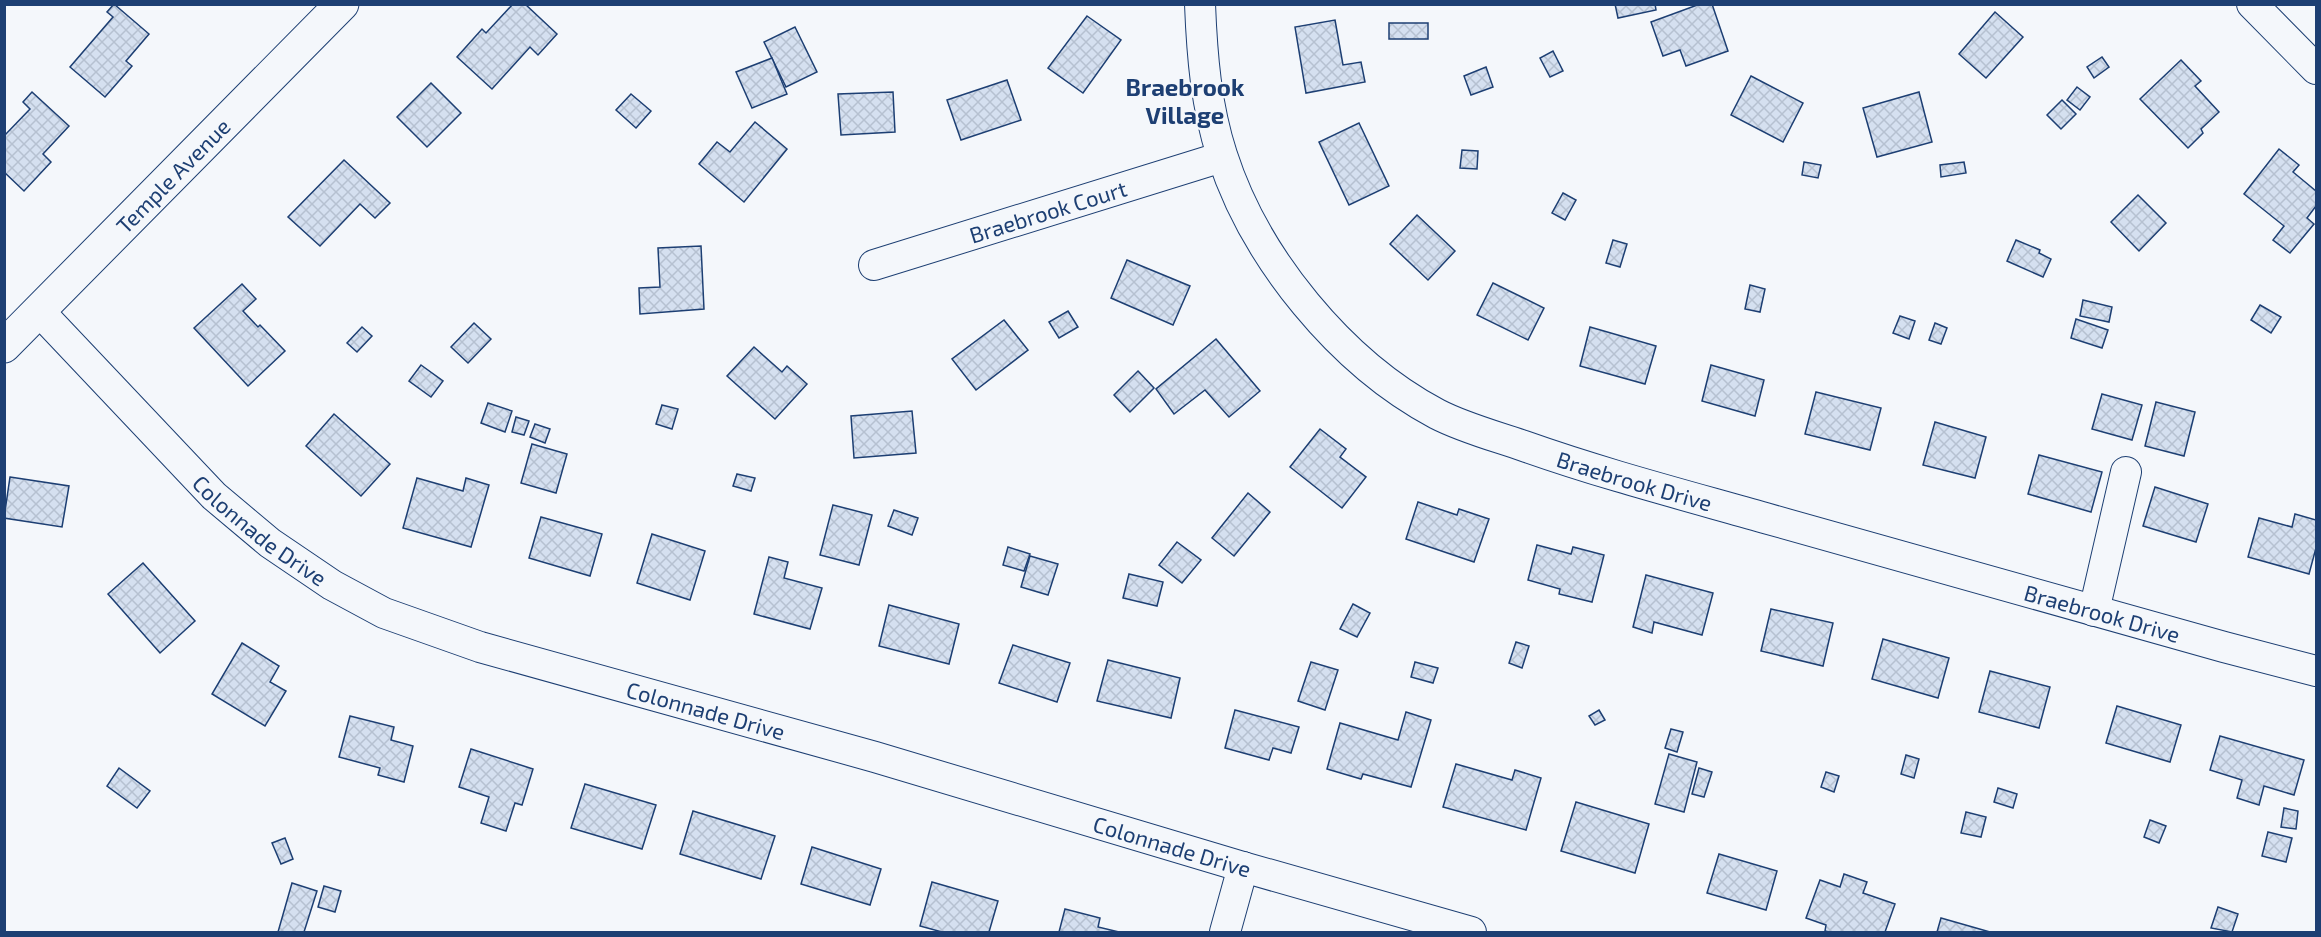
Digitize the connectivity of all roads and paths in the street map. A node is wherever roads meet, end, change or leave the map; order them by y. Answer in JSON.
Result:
{"nodes":[{"id":1,"x":342,"y":4,"type":"edge"},
{"id":2,"x":1200,"y":4,"type":"edge"},
{"id":3,"x":2252,"y":4,"type":"edge"},
{"id":4,"x":2316,"y":69,"type":"edge"},
{"id":5,"x":1222,"y":157,"type":"junction"},
{"id":6,"x":874,"y":265,"type":"dead end"},
{"id":7,"x":39,"y":311,"type":"junction"},
{"id":8,"x":4,"y":346,"type":"edge"},
{"id":9,"x":2126,"y":472,"type":"dead end"},
{"id":10,"x":2094,"y":611,"type":"junction"},
{"id":11,"x":2316,"y":671,"type":"edge"},
{"id":12,"x":1243,"y":867,"type":"junction"},
{"id":13,"x":1225,"y":933,"type":"edge"},
{"id":14,"x":1471,"y":933,"type":"edge"}],
"edges":[{"from":1,"to":7,"type":"street","name":"Temple Avenue"},
{"from":2,"to":5,"type":"street","name":"Braebrook Drive"},
{"from":3,"to":4,"type":"street"},
{"from":5,"to":6,"type":"street","name":"Braebrook Court"},
{"from":5,"to":10,"type":"street","name":"Braebrook Drive"},
{"from":7,"to":8,"type":"street","name":"Temple Avenue"},
{"from":7,"to":12,"type":"street","name":"Colonnade Drive"},
{"from":9,"to":10,"type":"street"},
{"from":10,"to":11,"type":"street","name":"Braebrook Drive"},
{"from":12,"to":13,"type":"street"},
{"from":12,"to":14,"type":"street","name":"Colonnade Drive"}]}
